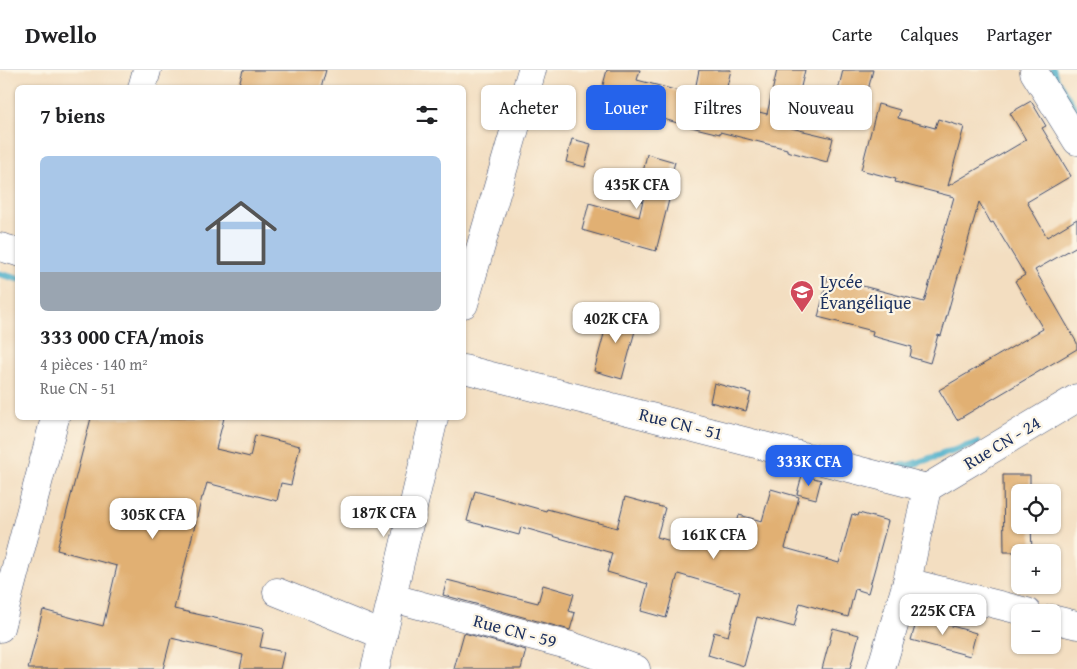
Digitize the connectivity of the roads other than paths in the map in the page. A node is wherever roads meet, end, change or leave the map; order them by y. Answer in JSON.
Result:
{"nodes":[{"id":1,"x":147,"y":70,"type":"edge"},
{"id":2,"x":532,"y":70,"type":"edge"},
{"id":3,"x":1031,"y":71,"type":"edge"},
{"id":4,"x":143,"y":85,"type":"edge"},
{"id":5,"x":1077,"y":141,"type":"edge"},
{"id":6,"x":0,"y":248,"type":"edge"},
{"id":7,"x":15,"y":251,"type":"edge"},
{"id":8,"x":466,"y":297,"type":"edge"},
{"id":9,"x":466,"y":370,"type":"edge"},
{"id":10,"x":1077,"y":398,"type":"edge"},
{"id":11,"x":54,"y":420,"type":"edge"},
{"id":12,"x":434,"y":420,"type":"edge"},
{"id":13,"x":927,"y":488,"type":"junction"},
{"id":14,"x":907,"y":582,"type":"junction"},
{"id":15,"x":277,"y":592,"type":"dead end"},
{"id":16,"x":393,"y":598,"type":"junction"},
{"id":17,"x":1011,"y":608,"type":"edge"},
{"id":18,"x":1061,"y":621,"type":"edge"},
{"id":19,"x":1077,"y":625,"type":"edge"},
{"id":20,"x":0,"y":628,"type":"edge"},
{"id":21,"x":384,"y":635,"type":"junction"},
{"id":22,"x":375,"y":669,"type":"edge"},
{"id":23,"x":636,"y":669,"type":"edge"},
{"id":24,"x":880,"y":669,"type":"edge"}],
"edges":[{"from":1,"to":4,"type":"street"},
{"from":2,"to":8,"type":"street"},
{"from":3,"to":5,"type":"street"},
{"from":6,"to":7,"type":"street"},
{"from":9,"to":13,"type":"street","name":"Rue CN - 51"},
{"from":10,"to":13,"type":"street","name":"Rue CN - 24"},
{"from":11,"to":20,"type":"street"},
{"from":12,"to":16,"type":"street"},
{"from":13,"to":14,"type":"street"},
{"from":14,"to":17,"type":"street"},
{"from":14,"to":24,"type":"street"},
{"from":15,"to":21,"type":"street"},
{"from":16,"to":21,"type":"street"},
{"from":16,"to":23,"type":"street","name":"Rue CN - 59"},
{"from":18,"to":19,"type":"street"},
{"from":21,"to":22,"type":"street"}]}
